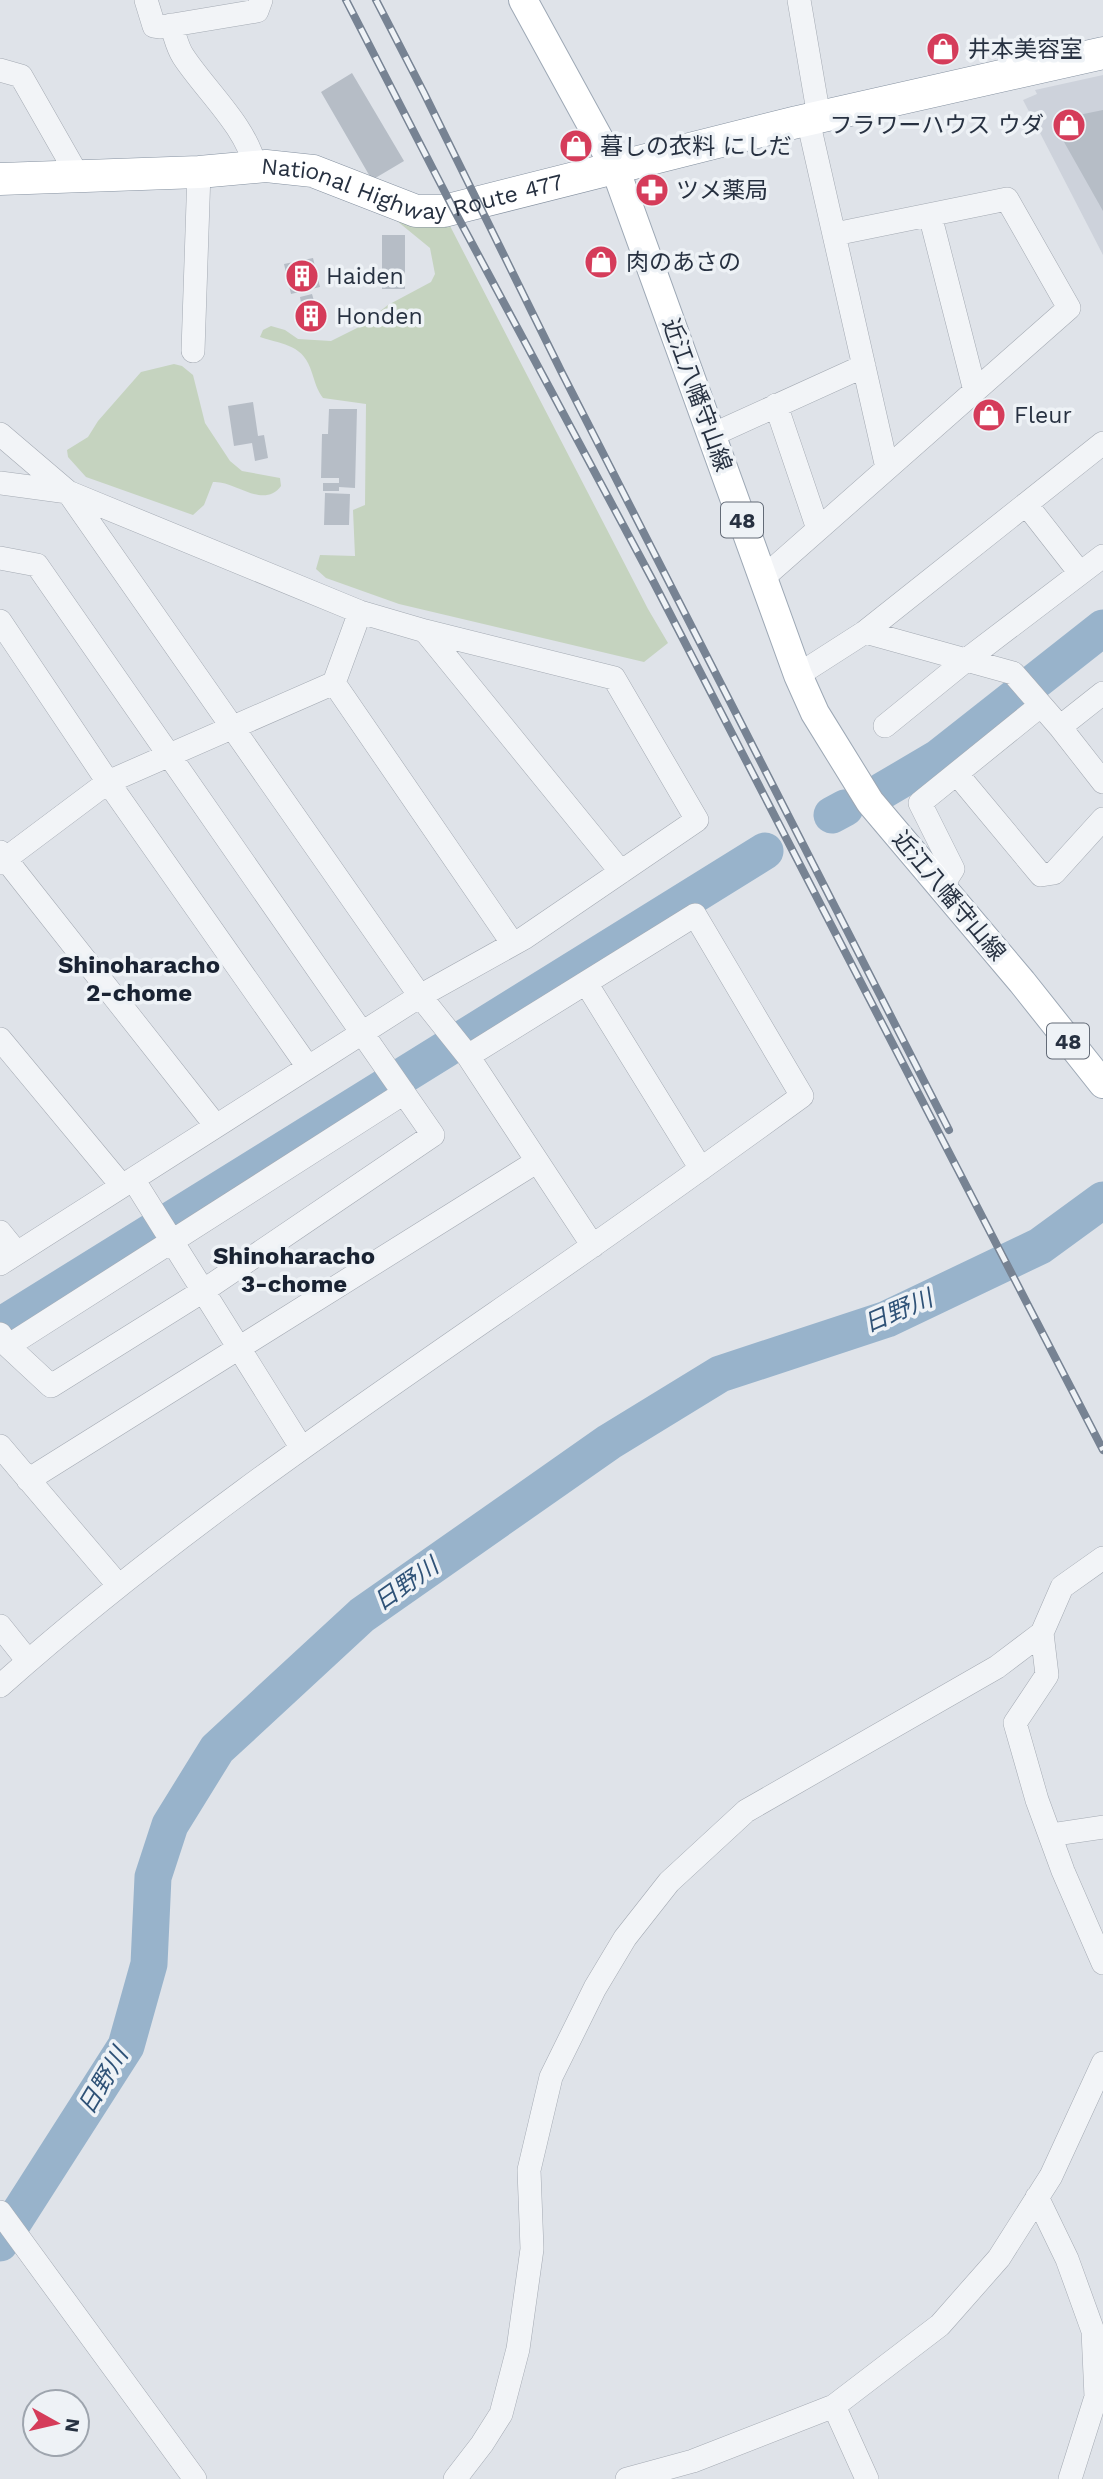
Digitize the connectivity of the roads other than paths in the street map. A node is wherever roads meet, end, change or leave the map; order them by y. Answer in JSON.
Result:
{"nodes":[{"id":1,"x":146,"y":0,"type":"edge"},
{"id":2,"x":261,"y":0,"type":"edge"},
{"id":3,"x":523,"y":0,"type":"edge"},
{"id":4,"x":800,"y":0,"type":"edge"},
{"id":5,"x":171,"y":25,"type":"junction"},
{"id":6,"x":1103,"y":53,"type":"edge"},
{"id":7,"x":0,"y":70,"type":"edge"},
{"id":8,"x":814,"y":118,"type":"junction"},
{"id":9,"x":255,"y":167,"type":"junction"},
{"id":10,"x":615,"y":168,"type":"junction"},
{"id":11,"x":199,"y":172,"type":"junction"},
{"id":12,"x":78,"y":176,"type":"junction"},
{"id":13,"x":0,"y":179,"type":"edge"},
{"id":14,"x":930,"y":215,"type":"junction"},
{"id":15,"x":835,"y":234,"type":"junction"},
{"id":16,"x":192,"y":351,"type":"dead end"},
{"id":17,"x":864,"y":366,"type":"junction"},
{"id":18,"x":975,"y":391,"type":"junction"},
{"id":19,"x":776,"y":405,"type":"junction"},
{"id":20,"x":0,"y":434,"type":"edge"},
{"id":21,"x":712,"y":435,"type":"junction"},
{"id":22,"x":1103,"y":443,"type":"edge"},
{"id":23,"x":887,"y":468,"type":"junction"},
{"id":24,"x":0,"y":483,"type":"edge"},
{"id":25,"x":68,"y":492,"type":"junction"},
{"id":26,"x":1026,"y":504,"type":"junction"},
{"id":27,"x":818,"y":529,"type":"junction"},
{"id":28,"x":1103,"y":556,"type":"edge"},
{"id":29,"x":0,"y":558,"type":"edge"},
{"id":30,"x":1080,"y":573,"type":"junction"},
{"id":31,"x":763,"y":578,"type":"junction"},
{"id":32,"x":360,"y":612,"type":"junction"},
{"id":33,"x":0,"y":621,"type":"edge"},
{"id":34,"x":425,"y":631,"type":"junction"},
{"id":35,"x":865,"y":632,"type":"junction"},
{"id":36,"x":965,"y":661,"type":"junction"},
{"id":37,"x":798,"y":675,"type":"junction"},
{"id":38,"x":334,"y":683,"type":"junction"},
{"id":39,"x":1103,"y":693,"type":"edge"},
{"id":40,"x":1037,"y":701,"type":"junction"},
{"id":41,"x":885,"y":726,"type":"dead end"},
{"id":42,"x":233,"y":727,"type":"junction"},
{"id":43,"x":1060,"y":727,"type":"junction"},
{"id":44,"x":169,"y":755,"type":"junction"},
{"id":45,"x":957,"y":774,"type":"junction"},
{"id":46,"x":108,"y":782,"type":"junction"},
{"id":47,"x":1103,"y":782,"type":"edge"},
{"id":48,"x":1103,"y":819,"type":"edge"},
{"id":49,"x":2,"y":858,"type":"edge"},
{"id":50,"x":621,"y":872,"type":"junction"},
{"id":51,"x":942,"y":886,"type":"junction"},
{"id":52,"x":513,"y":944,"type":"junction"},
{"id":53,"x":586,"y":983,"type":"junction"},
{"id":54,"x":420,"y":996,"type":"junction"},
{"id":55,"x":361,"y":1034,"type":"junction"},
{"id":56,"x":0,"y":1039,"type":"edge"},
{"id":57,"x":460,"y":1047,"type":"junction"},
{"id":58,"x":308,"y":1068,"type":"junction"},
{"id":59,"x":1103,"y":1084,"type":"edge"},
{"id":60,"x":398,"y":1085,"type":"junction"},
{"id":61,"x":216,"y":1126,"type":"junction"},
{"id":62,"x":536,"y":1162,"type":"junction"},
{"id":63,"x":701,"y":1169,"type":"junction"},
{"id":64,"x":127,"y":1183,"type":"junction"},
{"id":65,"x":165,"y":1231,"type":"junction"},
{"id":66,"x":0,"y":1232,"type":"edge"},
{"id":67,"x":593,"y":1246,"type":"junction"},
{"id":68,"x":8,"y":1259,"type":"edge"},
{"id":69,"x":203,"y":1291,"type":"junction"},
{"id":70,"x":3,"y":1339,"type":"edge"},
{"id":71,"x":239,"y":1347,"type":"junction"},
{"id":72,"x":0,"y":1446,"type":"edge"},
{"id":73,"x":301,"y":1447,"type":"junction"},
{"id":74,"x":28,"y":1480,"type":"junction"},
{"id":75,"x":1103,"y":1558,"type":"edge"},
{"id":76,"x":118,"y":1586,"type":"junction"},
{"id":77,"x":0,"y":1626,"type":"edge"},
{"id":78,"x":1042,"y":1633,"type":"junction"},
{"id":79,"x":28,"y":1661,"type":"junction"},
{"id":80,"x":0,"y":1686,"type":"edge"},
{"id":81,"x":1103,"y":1827,"type":"edge"},
{"id":82,"x":1050,"y":1835,"type":"junction"},
{"id":83,"x":1103,"y":1963,"type":"edge"},
{"id":84,"x":1103,"y":2063,"type":"edge"},
{"id":85,"x":1037,"y":2197,"type":"junction"},
{"id":86,"x":0,"y":2212,"type":"edge"},
{"id":87,"x":834,"y":2406,"type":"junction"},
{"id":88,"x":195,"y":2479,"type":"edge"},
{"id":89,"x":455,"y":2479,"type":"edge"},
{"id":90,"x":627,"y":2479,"type":"edge"},
{"id":91,"x":867,"y":2479,"type":"edge"},
{"id":92,"x":1070,"y":2479,"type":"edge"}],
"edges":[{"from":1,"to":5,"type":"street"},
{"from":2,"to":5,"type":"street"},
{"from":3,"to":10,"type":"main road","name":"近江八幡守山線","number":"48"},
{"from":4,"to":8,"type":"street"},
{"from":5,"to":9,"type":"street"},
{"from":6,"to":8,"type":"highway","name":"National Highway Route 477"},
{"from":7,"to":12,"type":"street"},
{"from":8,"to":10,"type":"highway","name":"National Highway Route 477"},
{"from":8,"to":15,"type":"street"},
{"from":9,"to":10,"type":"highway","name":"National Highway Route 477"},
{"from":9,"to":11,"type":"highway","name":"National Highway Route 477"},
{"from":10,"to":21,"type":"main road","name":"近江八幡守山線","number":"48"},
{"from":11,"to":12,"type":"highway","name":"National Highway Route 477"},
{"from":11,"to":16,"type":"street"},
{"from":12,"to":13,"type":"highway","name":"National Highway Route 477"},
{"from":14,"to":15,"type":"street"},
{"from":14,"to":18,"type":"street"},
{"from":14,"to":18,"type":"street"},
{"from":15,"to":17,"type":"street"},
{"from":17,"to":19,"type":"street"},
{"from":17,"to":23,"type":"street"},
{"from":18,"to":23,"type":"street"},
{"from":19,"to":21,"type":"street"},
{"from":19,"to":27,"type":"street"},
{"from":20,"to":25,"type":"street"},
{"from":21,"to":31,"type":"main road","name":"近江八幡守山線","number":"48"},
{"from":22,"to":26,"type":"street"},
{"from":23,"to":27,"type":"street"},
{"from":24,"to":25,"type":"street"},
{"from":25,"to":32,"type":"street"},
{"from":25,"to":42,"type":"street"},
{"from":26,"to":30,"type":"street"},
{"from":26,"to":35,"type":"street"},
{"from":27,"to":31,"type":"street"},
{"from":28,"to":30,"type":"street"},
{"from":29,"to":44,"type":"street"},
{"from":30,"to":36,"type":"street"},
{"from":31,"to":37,"type":"main road","name":"近江八幡守山線","number":"48"},
{"from":32,"to":34,"type":"street"},
{"from":32,"to":38,"type":"street"},
{"from":33,"to":46,"type":"street"},
{"from":34,"to":50,"type":"street"},
{"from":34,"to":50,"type":"street"},
{"from":35,"to":36,"type":"street"},
{"from":35,"to":37,"type":"street"},
{"from":36,"to":40,"type":"street"},
{"from":36,"to":41,"type":"street"},
{"from":37,"to":51,"type":"main road","name":"近江八幡守山線","number":"48"},
{"from":38,"to":42,"type":"street"},
{"from":38,"to":52,"type":"street"},
{"from":39,"to":43,"type":"street"},
{"from":40,"to":43,"type":"street"},
{"from":40,"to":45,"type":"street"},
{"from":42,"to":44,"type":"street"},
{"from":42,"to":54,"type":"street"},
{"from":43,"to":47,"type":"street"},
{"from":44,"to":46,"type":"street"},
{"from":44,"to":55,"type":"street"},
{"from":45,"to":48,"type":"street"},
{"from":45,"to":51,"type":"street"},
{"from":46,"to":49,"type":"street"},
{"from":46,"to":58,"type":"street"},
{"from":49,"to":61,"type":"street"},
{"from":50,"to":52,"type":"street"},
{"from":51,"to":59,"type":"main road","name":"近江八幡守山線","number":"48"},
{"from":52,"to":54,"type":"street"},
{"from":53,"to":57,"type":"street"},
{"from":53,"to":63,"type":"street"},
{"from":53,"to":63,"type":"street"},
{"from":54,"to":55,"type":"street"},
{"from":54,"to":57,"type":"street"},
{"from":55,"to":58,"type":"street"},
{"from":55,"to":60,"type":"street"},
{"from":56,"to":64,"type":"street"},
{"from":57,"to":62,"type":"street"},
{"from":58,"to":61,"type":"street"},
{"from":60,"to":65,"type":"street"},
{"from":60,"to":69,"type":"street"},
{"from":61,"to":64,"type":"street"},
{"from":62,"to":67,"type":"street"},
{"from":62,"to":71,"type":"street"},
{"from":63,"to":67,"type":"street"},
{"from":64,"to":65,"type":"street"},
{"from":64,"to":68,"type":"street"},
{"from":65,"to":69,"type":"street"},
{"from":65,"to":70,"type":"street"},
{"from":66,"to":68,"type":"street"},
{"from":67,"to":73,"type":"street"},
{"from":69,"to":70,"type":"street"},
{"from":69,"to":71,"type":"street"},
{"from":71,"to":73,"type":"street"},
{"from":71,"to":74,"type":"street"},
{"from":72,"to":74,"type":"street"},
{"from":73,"to":76,"type":"street"},
{"from":74,"to":76,"type":"street"},
{"from":75,"to":78,"type":"street"},
{"from":76,"to":79,"type":"street"},
{"from":77,"to":79,"type":"street"},
{"from":78,"to":82,"type":"street"},
{"from":78,"to":89,"type":"street"},
{"from":79,"to":80,"type":"street"},
{"from":81,"to":82,"type":"street"},
{"from":82,"to":83,"type":"street"},
{"from":84,"to":85,"type":"street"},
{"from":85,"to":87,"type":"street"},
{"from":85,"to":92,"type":"street"},
{"from":86,"to":88,"type":"street"},
{"from":87,"to":90,"type":"street"},
{"from":87,"to":91,"type":"street"}]}
